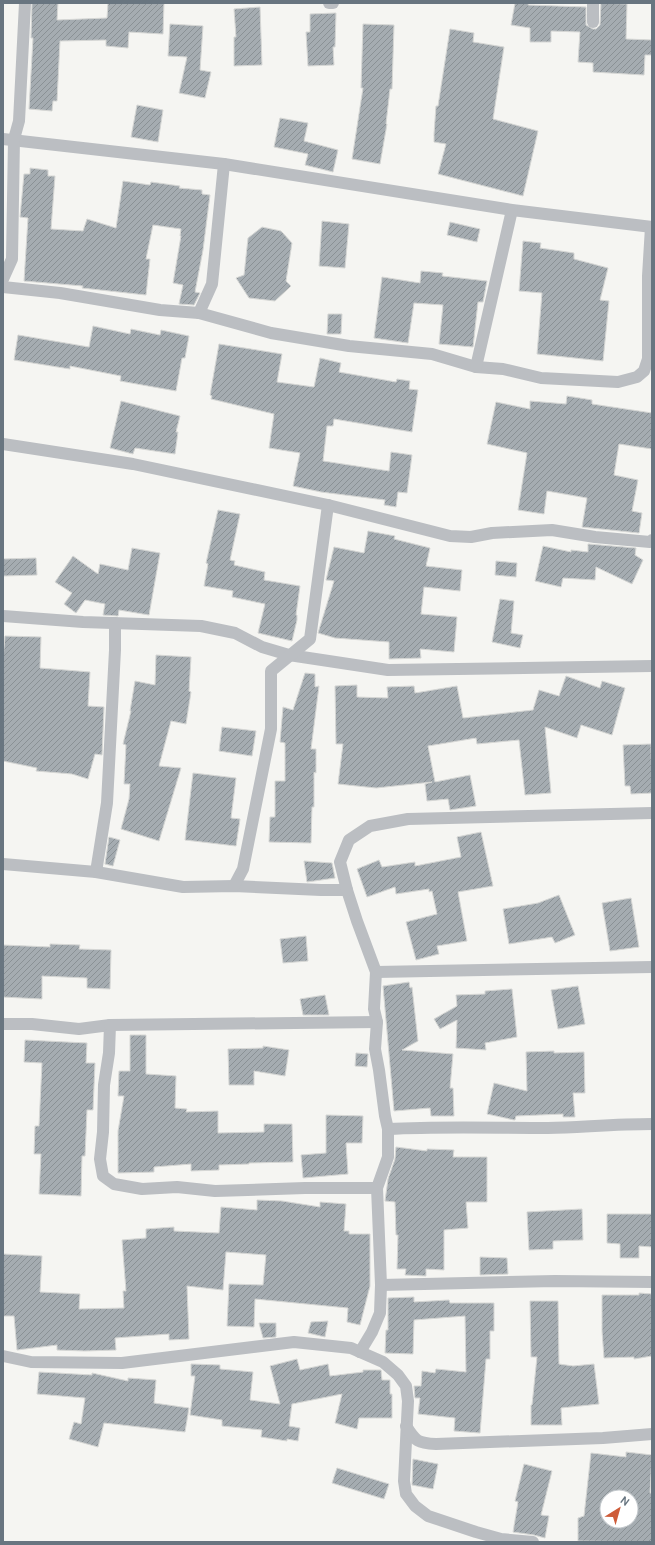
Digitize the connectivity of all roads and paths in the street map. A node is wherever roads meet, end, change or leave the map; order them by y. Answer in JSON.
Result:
{"nodes":[{"id":1,"x":25,"y":3,"type":"edge"},
{"id":2,"x":329,"y":3,"type":"edge"},
{"id":3,"x":333,"y":3,"type":"edge"},
{"id":4,"x":593,"y":3,"type":"edge"},
{"id":5,"x":593,"y":22,"type":"dead end"},
{"id":6,"x":8,"y":139,"type":"edge"},
{"id":7,"x":224,"y":164,"type":"junction"},
{"id":8,"x":512,"y":210,"type":"junction"},
{"id":9,"x":652,"y":227,"type":"edge"},
{"id":10,"x":3,"y":279,"type":"edge"},
{"id":11,"x":3,"y":287,"type":"edge"},
{"id":12,"x":199,"y":313,"type":"junction"},
{"id":13,"x":476,"y":367,"type":"junction"},
{"id":14,"x":648,"y":375,"type":"edge"},
{"id":15,"x":3,"y":444,"type":"edge"},
{"id":16,"x":328,"y":505,"type":"junction"},
{"id":17,"x":652,"y":540,"type":"edge"},
{"id":18,"x":3,"y":616,"type":"edge"},
{"id":19,"x":115,"y":623,"type":"junction"},
{"id":20,"x":289,"y":655,"type":"junction"},
{"id":21,"x":652,"y":666,"type":"edge"},
{"id":22,"x":652,"y":813,"type":"edge"},
{"id":23,"x":3,"y":864,"type":"edge"},
{"id":24,"x":96,"y":872,"type":"junction"},
{"id":25,"x":234,"y":886,"type":"junction"},
{"id":26,"x":347,"y":890,"type":"junction"},
{"id":27,"x":652,"y":967,"type":"edge"},
{"id":28,"x":376,"y":972,"type":"junction"},
{"id":29,"x":377,"y":1022,"type":"junction"},
{"id":30,"x":3,"y":1024,"type":"edge"},
{"id":31,"x":110,"y":1025,"type":"junction"},
{"id":32,"x":652,"y":1124,"type":"edge"},
{"id":33,"x":388,"y":1129,"type":"junction"},
{"id":34,"x":377,"y":1188,"type":"junction"},
{"id":35,"x":652,"y":1282,"type":"edge"},
{"id":36,"x":381,"y":1285,"type":"junction"},
{"id":37,"x":360,"y":1352,"type":"junction"},
{"id":38,"x":3,"y":1356,"type":"edge"},
{"id":39,"x":406,"y":1426,"type":"junction"},
{"id":40,"x":652,"y":1434,"type":"edge"},
{"id":41,"x":501,"y":1540,"type":"edge"},
{"id":42,"x":533,"y":1542,"type":"edge"}],
"edges":[{"from":1,"to":6,"type":"street"},
{"from":2,"to":3,"type":"street"},
{"from":4,"to":5,"type":"street"},
{"from":6,"to":7,"type":"street"},
{"from":6,"to":10,"type":"street"},
{"from":7,"to":8,"type":"street"},
{"from":7,"to":12,"type":"street"},
{"from":8,"to":9,"type":"street"},
{"from":8,"to":13,"type":"street"},
{"from":9,"to":14,"type":"street"},
{"from":11,"to":12,"type":"street"},
{"from":12,"to":13,"type":"street"},
{"from":13,"to":14,"type":"street"},
{"from":15,"to":16,"type":"street"},
{"from":16,"to":17,"type":"street"},
{"from":16,"to":20,"type":"street"},
{"from":18,"to":19,"type":"street"},
{"from":19,"to":20,"type":"street"},
{"from":19,"to":24,"type":"street"},
{"from":20,"to":21,"type":"street"},
{"from":20,"to":25,"type":"street"},
{"from":22,"to":26,"type":"street"},
{"from":23,"to":24,"type":"street"},
{"from":24,"to":25,"type":"street"},
{"from":25,"to":26,"type":"street"},
{"from":26,"to":28,"type":"street"},
{"from":27,"to":28,"type":"street"},
{"from":28,"to":29,"type":"street"},
{"from":29,"to":31,"type":"street"},
{"from":29,"to":33,"type":"street"},
{"from":30,"to":31,"type":"street"},
{"from":31,"to":34,"type":"street"},
{"from":32,"to":33,"type":"street"},
{"from":33,"to":34,"type":"street"},
{"from":34,"to":36,"type":"street"},
{"from":35,"to":36,"type":"street"},
{"from":36,"to":37,"type":"street"},
{"from":37,"to":38,"type":"street"},
{"from":37,"to":39,"type":"street"},
{"from":39,"to":40,"type":"street"},
{"from":39,"to":41,"type":"street"},
{"from":41,"to":42,"type":"street"}]}
